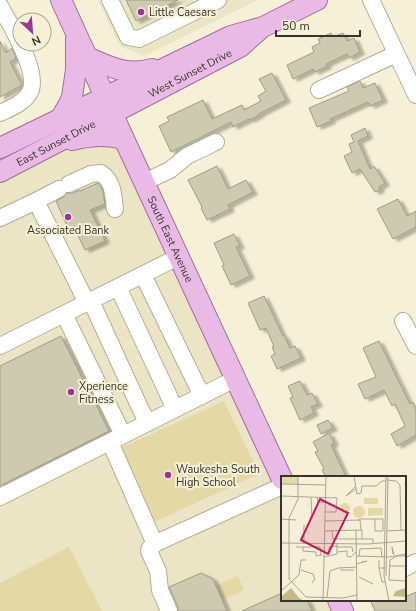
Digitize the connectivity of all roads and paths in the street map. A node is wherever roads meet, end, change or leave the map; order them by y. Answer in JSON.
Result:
{"nodes":[{"id":1,"x":61,"y":0,"type":"edge"},
{"id":2,"x":110,"y":0,"type":"edge"},
{"id":3,"x":218,"y":0,"type":"edge"},
{"id":4,"x":317,"y":0,"type":"edge"},
{"id":5,"x":371,"y":0,"type":"edge"},
{"id":6,"x":0,"y":6,"type":"edge"},
{"id":7,"x":263,"y":27,"type":"junction"},
{"id":8,"x":76,"y":33,"type":"junction"},
{"id":9,"x":396,"y":54,"type":"junction"},
{"id":10,"x":87,"y":57,"type":"junction"},
{"id":11,"x":182,"y":59,"type":"junction"},
{"id":12,"x":319,"y":90,"type":"dead end"},
{"id":13,"x":416,"y":95,"type":"edge"},
{"id":14,"x":108,"y":105,"type":"junction"},
{"id":15,"x":0,"y":113,"type":"edge"},
{"id":16,"x":61,"y":118,"type":"junction"},
{"id":17,"x":124,"y":139,"type":"junction"},
{"id":18,"x":216,"y":142,"type":"dead end"},
{"id":19,"x":56,"y":143,"type":"junction"},
{"id":20,"x":0,"y":148,"type":"edge"},
{"id":21,"x":0,"y":172,"type":"edge"},
{"id":22,"x":144,"y":182,"type":"junction"},
{"id":23,"x":36,"y":201,"type":"junction"},
{"id":24,"x":116,"y":209,"type":"dead end"},
{"id":25,"x":0,"y":218,"type":"edge"},
{"id":26,"x":178,"y":257,"type":"junction"},
{"id":27,"x":143,"y":274,"type":"junction"},
{"id":28,"x":118,"y":287,"type":"junction"},
{"id":29,"x":89,"y":302,"type":"junction"},
{"id":30,"x":64,"y":314,"type":"junction"},
{"id":31,"x":403,"y":321,"type":"dead end"},
{"id":32,"x":0,"y":346,"type":"edge"},
{"id":33,"x":416,"y":346,"type":"edge"},
{"id":34,"x":235,"y":379,"type":"junction"},
{"id":35,"x":202,"y":396,"type":"junction"},
{"id":36,"x":175,"y":409,"type":"junction"},
{"id":37,"x":147,"y":423,"type":"junction"},
{"id":38,"x":117,"y":439,"type":"junction"},
{"id":39,"x":281,"y":477,"type":"edge"},
{"id":40,"x":281,"y":486,"type":"edge"},
{"id":41,"x":0,"y":497,"type":"edge"},
{"id":42,"x":155,"y":544,"type":"junction"},
{"id":43,"x":416,"y":562,"type":"edge"},
{"id":44,"x":406,"y":567,"type":"edge"},
{"id":45,"x":339,"y":601,"type":"edge"},
{"id":46,"x":169,"y":611,"type":"edge"},
{"id":47,"x":343,"y":611,"type":"edge"}],
"edges":[{"from":1,"to":8,"type":"main road","name":"South East Avenue"},
{"from":2,"to":3,"type":"street"},
{"from":4,"to":7,"type":"main road","name":"West Sunset Drive"},
{"from":5,"to":9,"type":"street"},
{"from":6,"to":15,"type":"street"},
{"from":7,"to":11,"type":"main road","name":"West Sunset Drive"},
{"from":7,"to":14,"type":"main road","name":"West Sunset Drive"},
{"from":8,"to":10,"type":"main road","name":"South East Avenue"},
{"from":8,"to":16,"type":"main road"},
{"from":9,"to":12,"type":"street"},
{"from":9,"to":13,"type":"street"},
{"from":10,"to":11,"type":"main road"},
{"from":10,"to":14,"type":"main road","name":"South East Avenue"},
{"from":11,"to":14,"type":"main road","name":"West Sunset Drive"},
{"from":14,"to":16,"type":"main road","name":"East Sunset Drive"},
{"from":14,"to":17,"type":"main road","name":"South East Avenue"},
{"from":14,"to":19,"type":"main road","name":"East Sunset Drive"},
{"from":16,"to":20,"type":"main road","name":"East Sunset Drive"},
{"from":17,"to":19,"type":"main road"},
{"from":17,"to":22,"type":"main road","name":"South East Avenue"},
{"from":18,"to":22,"type":"street"},
{"from":19,"to":21,"type":"main road","name":"East Sunset Drive"},
{"from":22,"to":26,"type":"main road","name":"South East Avenue"},
{"from":23,"to":24,"type":"street"},
{"from":23,"to":25,"type":"street"},
{"from":23,"to":29,"type":"street"},
{"from":26,"to":27,"type":"street"},
{"from":26,"to":34,"type":"main road","name":"South East Avenue"},
{"from":27,"to":28,"type":"street"},
{"from":27,"to":35,"type":"street"},
{"from":28,"to":29,"type":"street"},
{"from":28,"to":36,"type":"street"},
{"from":29,"to":30,"type":"street"},
{"from":29,"to":37,"type":"street"},
{"from":30,"to":32,"type":"street"},
{"from":30,"to":38,"type":"street"},
{"from":31,"to":33,"type":"street"},
{"from":34,"to":35,"type":"street"},
{"from":34,"to":39,"type":"main road","name":"South East Avenue"},
{"from":35,"to":36,"type":"street"},
{"from":36,"to":37,"type":"street"},
{"from":37,"to":38,"type":"street"},
{"from":38,"to":41,"type":"street"},
{"from":38,"to":42,"type":"street"},
{"from":40,"to":42,"type":"street"},
{"from":42,"to":46,"type":"street"},
{"from":43,"to":44,"type":"street"},
{"from":45,"to":47,"type":"main road"}]}
